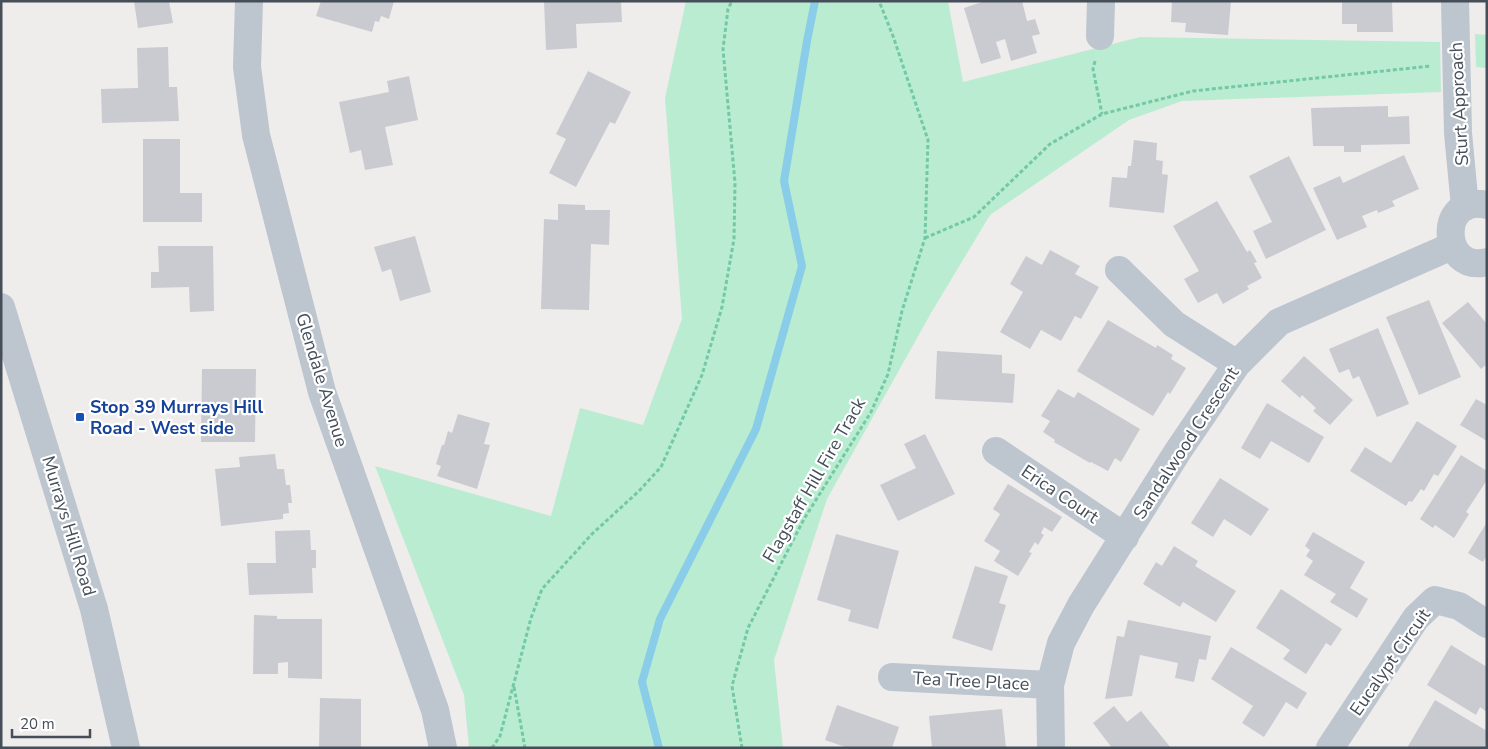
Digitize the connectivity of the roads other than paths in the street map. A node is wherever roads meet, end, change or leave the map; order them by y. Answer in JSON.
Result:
{"nodes":[{"id":1,"x":249,"y":1,"type":"edge"},
{"id":2,"x":1101,"y":1,"type":"edge"},
{"id":3,"x":1455,"y":1,"type":"edge"},
{"id":4,"x":1100,"y":36,"type":"road end"},
{"id":5,"x":1476,"y":206,"type":"edge"},
{"id":6,"x":1452,"y":246,"type":"junction"},
{"id":7,"x":1487,"y":262,"type":"edge"},
{"id":8,"x":1119,"y":270,"type":"dead end"},
{"id":9,"x":1,"y":307,"type":"edge"},
{"id":10,"x":1237,"y":364,"type":"junction"},
{"id":11,"x":12,"y":370,"type":"edge"},
{"id":12,"x":996,"y":451,"type":"dead end"},
{"id":13,"x":1125,"y":537,"type":"junction"},
{"id":14,"x":1487,"y":624,"type":"edge"},
{"id":15,"x":892,"y":677,"type":"dead end"},
{"id":16,"x":1050,"y":685,"type":"junction"},
{"id":17,"x":126,"y":748,"type":"edge"},
{"id":18,"x":442,"y":748,"type":"edge"},
{"id":19,"x":1051,"y":748,"type":"edge"},
{"id":20,"x":1330,"y":748,"type":"edge"}],
"edges":[{"from":1,"to":18,"type":"street","name":"Glendale Avenue"},
{"from":2,"to":4,"type":"street"},
{"from":3,"to":5,"type":"street","name":"Sturt Approach"},
{"from":5,"to":6,"type":"street"},
{"from":6,"to":7,"type":"street"},
{"from":6,"to":10,"type":"street","name":"Sandalwood Crescent"},
{"from":8,"to":10,"type":"street"},
{"from":9,"to":11,"type":"street","name":"Murrays Hill Road"},
{"from":10,"to":13,"type":"street","name":"Sandalwood Crescent"},
{"from":11,"to":17,"type":"street","name":"Murrays Hill Road"},
{"from":12,"to":13,"type":"street","name":"Erica Court"},
{"from":13,"to":16,"type":"street","name":"Sandalwood Crescent"},
{"from":14,"to":20,"type":"street","name":"Eucalypt Circuit"},
{"from":15,"to":16,"type":"street","name":"Tea Tree Place"},
{"from":16,"to":19,"type":"street","name":"Sandalwood Crescent"}]}
